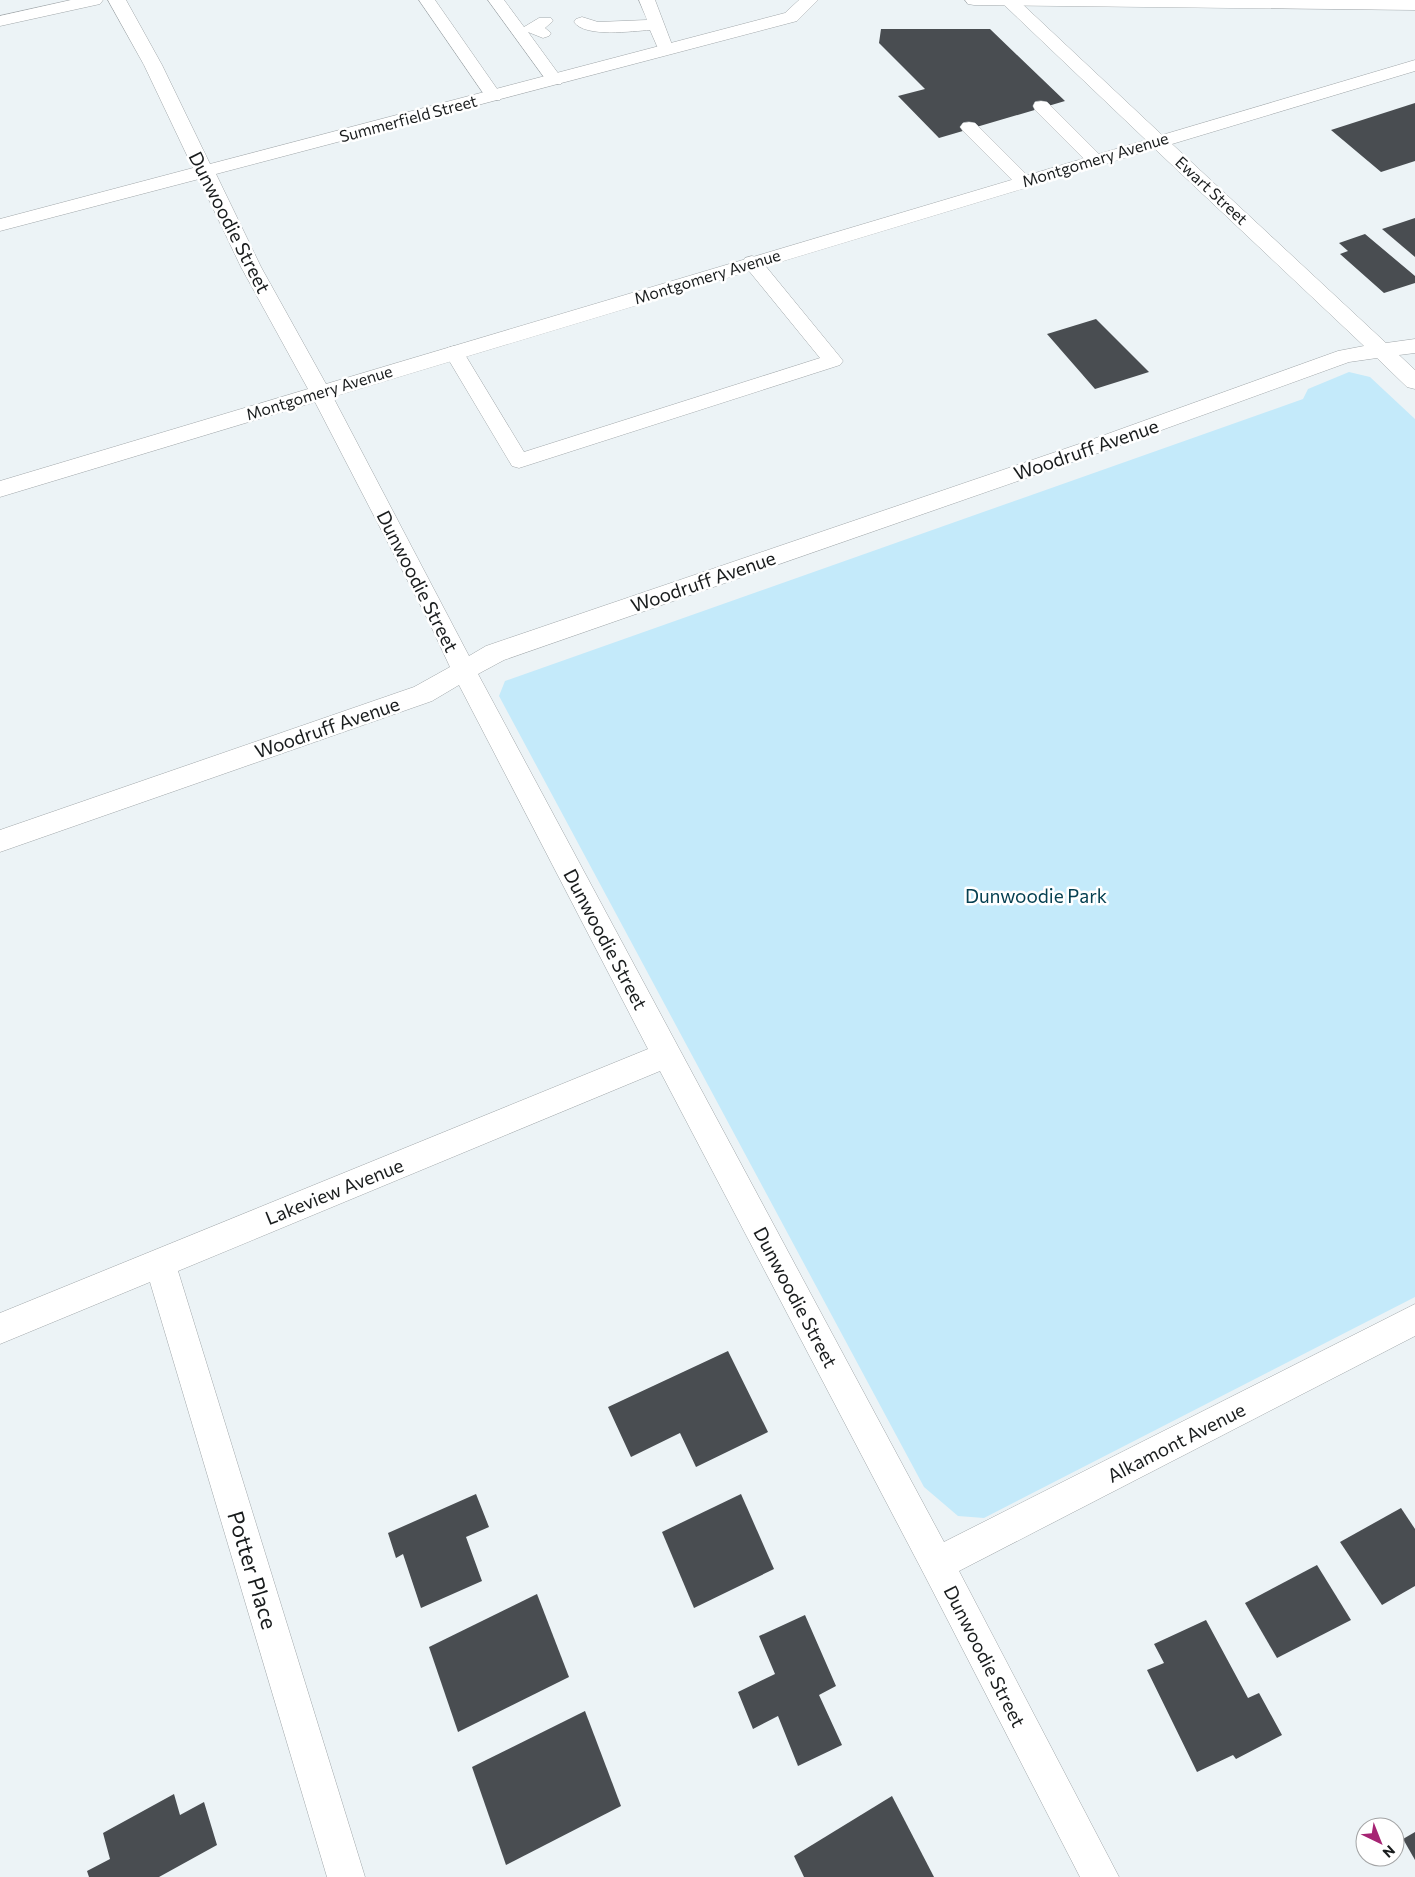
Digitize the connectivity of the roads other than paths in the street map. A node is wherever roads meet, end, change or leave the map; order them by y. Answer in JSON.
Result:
{"nodes":[{"id":1,"x":94,"y":0,"type":"edge"},
{"id":2,"x":117,"y":0,"type":"edge"},
{"id":3,"x":427,"y":0,"type":"edge"},
{"id":4,"x":496,"y":0,"type":"edge"},
{"id":5,"x":647,"y":0,"type":"edge"},
{"id":6,"x":809,"y":0,"type":"edge"},
{"id":7,"x":974,"y":0,"type":"edge"},
{"id":8,"x":1008,"y":0,"type":"edge"},
{"id":9,"x":1415,"y":5,"type":"edge"},
{"id":10,"x":0,"y":22,"type":"edge"},
{"id":11,"x":655,"y":25,"type":"junction"},
{"id":12,"x":540,"y":27,"type":"dead end"},
{"id":13,"x":515,"y":28,"type":"junction"},
{"id":14,"x":586,"y":28,"type":"dead end"},
{"id":15,"x":666,"y":50,"type":"junction"},
{"id":16,"x":1415,"y":64,"type":"edge"},
{"id":17,"x":555,"y":80,"type":"junction"},
{"id":18,"x":494,"y":96,"type":"junction"},
{"id":19,"x":1041,"y":106,"type":"dead end"},
{"id":20,"x":969,"y":127,"type":"dead end"},
{"id":21,"x":1157,"y":140,"type":"junction"},
{"id":22,"x":1094,"y":160,"type":"junction"},
{"id":23,"x":204,"y":172,"type":"junction"},
{"id":24,"x":1022,"y":181,"type":"junction"},
{"id":25,"x":0,"y":225,"type":"edge"},
{"id":26,"x":752,"y":262,"type":"junction"},
{"id":27,"x":1415,"y":346,"type":"edge"},
{"id":28,"x":1383,"y":351,"type":"junction"},
{"id":29,"x":454,"y":352,"type":"junction"},
{"id":30,"x":1415,"y":382,"type":"edge"},
{"id":31,"x":320,"y":392,"type":"junction"},
{"id":32,"x":0,"y":489,"type":"edge"},
{"id":33,"x":464,"y":670,"type":"junction"},
{"id":34,"x":0,"y":841,"type":"edge"},
{"id":35,"x":668,"y":1054,"type":"junction"},
{"id":36,"x":160,"y":1262,"type":"junction"},
{"id":37,"x":1415,"y":1319,"type":"edge"},
{"id":38,"x":0,"y":1329,"type":"edge"},
{"id":39,"x":937,"y":1564,"type":"junction"},
{"id":40,"x":346,"y":1877,"type":"edge"},
{"id":41,"x":1100,"y":1877,"type":"edge"}],
"edges":[{"from":1,"to":10,"type":"street"},
{"from":2,"to":23,"type":"street","name":"Dunwoodie Street"},
{"from":3,"to":18,"type":"lane"},
{"from":4,"to":13,"type":"lane"},
{"from":5,"to":11,"type":"lane"},
{"from":6,"to":15,"type":"street","name":"Summerfield Street"},
{"from":7,"to":8,"type":"street"},
{"from":8,"to":9,"type":"street"},
{"from":8,"to":21,"type":"street","name":"Ewart Street"},
{"from":11,"to":14,"type":"lane"},
{"from":11,"to":15,"type":"lane"},
{"from":12,"to":13,"type":"lane"},
{"from":13,"to":17,"type":"lane"},
{"from":15,"to":17,"type":"street","name":"Summerfield Street"},
{"from":16,"to":21,"type":"street","name":"Montgomery Avenue"},
{"from":17,"to":18,"type":"street","name":"Summerfield Street"},
{"from":18,"to":23,"type":"street","name":"Summerfield Street"},
{"from":19,"to":22,"type":"lane"},
{"from":20,"to":24,"type":"lane"},
{"from":21,"to":22,"type":"street","name":"Montgomery Avenue"},
{"from":21,"to":28,"type":"street","name":"Ewart Street"},
{"from":22,"to":24,"type":"street","name":"Montgomery Avenue"},
{"from":23,"to":25,"type":"street","name":"Summerfield Street"},
{"from":23,"to":31,"type":"street","name":"Dunwoodie Street"},
{"from":24,"to":26,"type":"street","name":"Montgomery Avenue"},
{"from":26,"to":29,"type":"street","name":"Montgomery Avenue"},
{"from":26,"to":29,"type":"lane"},
{"from":27,"to":28,"type":"street","name":"Woodruff Avenue"},
{"from":28,"to":30,"type":"street","name":"Ewart Street"},
{"from":28,"to":33,"type":"street","name":"Woodruff Avenue"},
{"from":29,"to":31,"type":"street","name":"Montgomery Avenue"},
{"from":31,"to":32,"type":"street","name":"Montgomery Avenue"},
{"from":31,"to":33,"type":"street","name":"Dunwoodie Street"},
{"from":33,"to":34,"type":"street","name":"Woodruff Avenue"},
{"from":33,"to":35,"type":"street","name":"Dunwoodie Street"},
{"from":35,"to":36,"type":"street","name":"Lakeview Avenue"},
{"from":35,"to":39,"type":"street","name":"Dunwoodie Street"},
{"from":36,"to":38,"type":"street","name":"Lakeview Avenue"},
{"from":36,"to":40,"type":"street","name":"Potter Place"},
{"from":37,"to":39,"type":"street","name":"Alkamont Avenue"},
{"from":39,"to":41,"type":"street","name":"Dunwoodie Street"}]}
